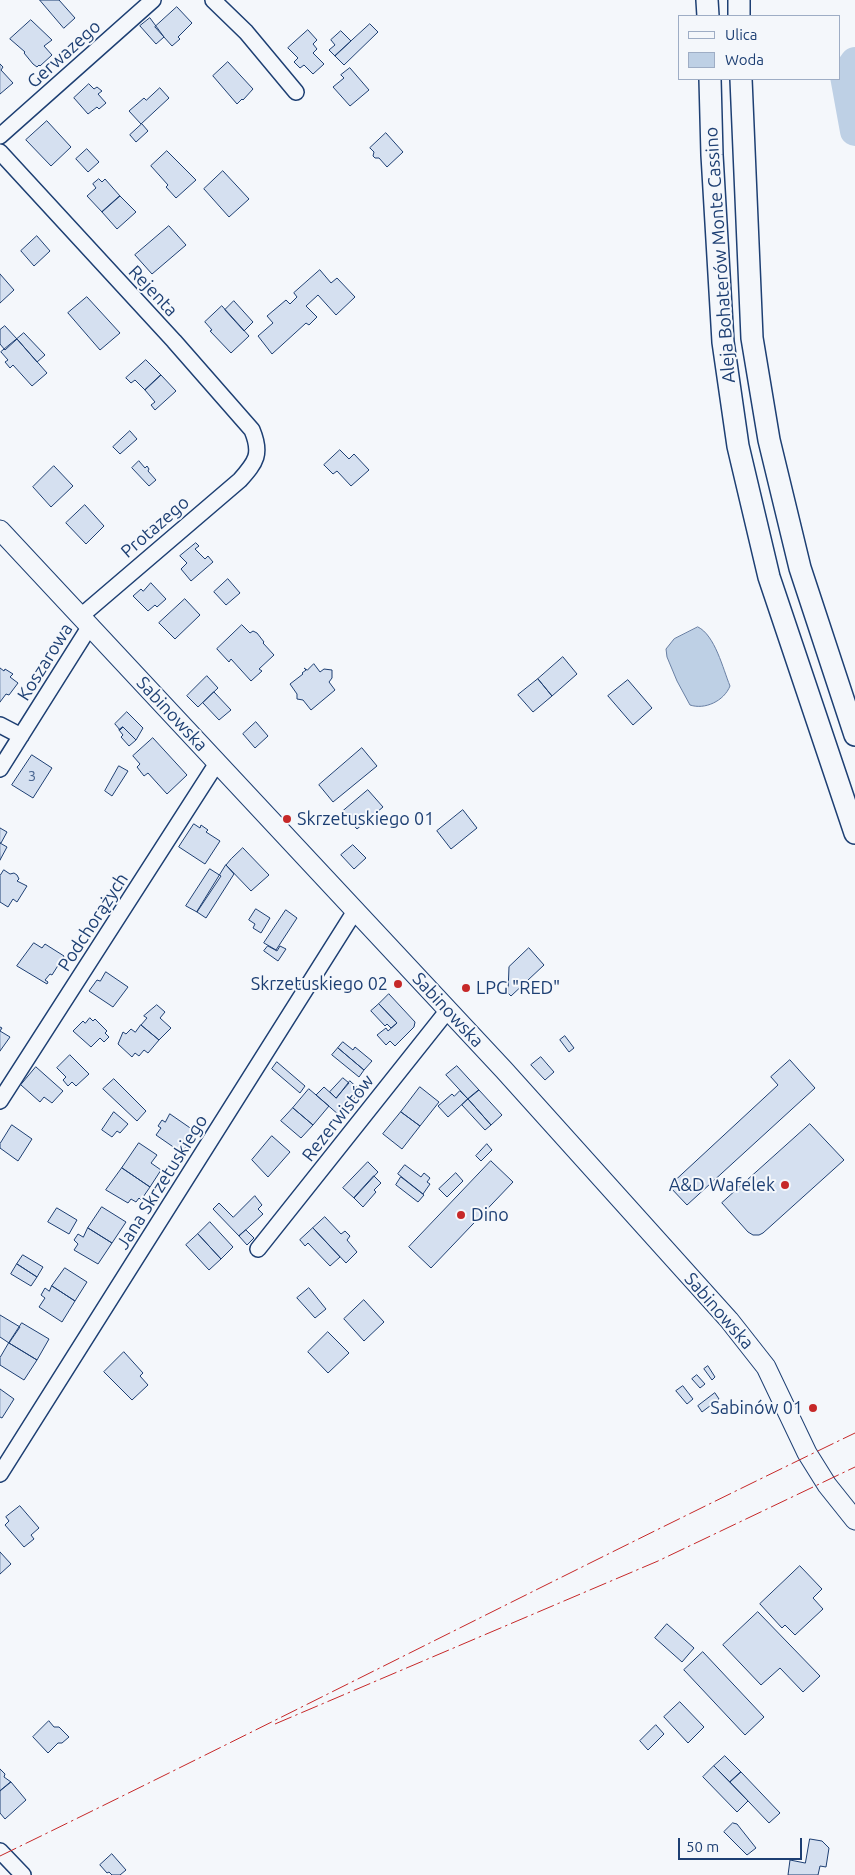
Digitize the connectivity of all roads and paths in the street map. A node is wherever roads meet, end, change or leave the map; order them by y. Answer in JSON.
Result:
{"nodes":[{"id":1,"x":153,"y":0,"type":"edge"},
{"id":2,"x":213,"y":0,"type":"edge"},
{"id":3,"x":707,"y":0,"type":"edge"},
{"id":4,"x":739,"y":0,"type":"edge"},
{"id":5,"x":708,"y":15,"type":"edge"},
{"id":6,"x":739,"y":15,"type":"edge"},
{"id":7,"x":710,"y":80,"type":"edge"},
{"id":8,"x":741,"y":80,"type":"edge"},
{"id":9,"x":296,"y":92,"type":"dead end"},
{"id":10,"x":0,"y":136,"type":"edge"},
{"id":11,"x":0,"y":152,"type":"edge"},
{"id":12,"x":253,"y":465,"type":"joint"},
{"id":13,"x":0,"y":530,"type":"edge"},
{"id":14,"x":86,"y":621,"type":"junction"},
{"id":15,"x":0,"y":725,"type":"edge"},
{"id":16,"x":855,"y":735,"type":"edge"},
{"id":17,"x":21,"y":736,"type":"junction"},
{"id":18,"x":217,"y":763,"type":"junction"},
{"id":19,"x":0,"y":769,"type":"edge"},
{"id":20,"x":855,"y":832,"type":"edge"},
{"id":21,"x":356,"y":911,"type":"junction"},
{"id":22,"x":448,"y":1010,"type":"junction"},
{"id":23,"x":0,"y":1101,"type":"edge"},
{"id":24,"x":258,"y":1249,"type":"dead end"},
{"id":25,"x":0,"y":1474,"type":"edge"},
{"id":26,"x":855,"y":1520,"type":"edge"},
{"id":27,"x":0,"y":1851,"type":"edge"},
{"id":28,"x":22,"y":1875,"type":"edge"}],
"edges":[{"from":1,"to":10,"type":"street","name":"Gerwazego"},
{"from":2,"to":9,"type":"street"},
{"from":3,"to":5,"type":"main road"},
{"from":4,"to":6,"type":"main road"},
{"from":7,"to":20,"type":"main road","name":"Aleja Bohaterów Monte Cassino"},
{"from":8,"to":16,"type":"main road","name":"Aleja Bohaterów Monte Cassino"},
{"from":11,"to":12,"type":"street","name":"Rejenta"},
{"from":12,"to":14,"type":"street","name":"Protazego"},
{"from":13,"to":14,"type":"street","name":"Sabinowska"},
{"from":14,"to":17,"type":"street","name":"Koszarowa"},
{"from":14,"to":18,"type":"street","name":"Sabinowska"},
{"from":15,"to":17,"type":"street"},
{"from":17,"to":19,"type":"street","name":"Koszarowa"},
{"from":18,"to":21,"type":"street","name":"Sabinowska"},
{"from":18,"to":23,"type":"street","name":"Podchorążych"},
{"from":21,"to":22,"type":"street","name":"Sabinowska"},
{"from":21,"to":25,"type":"street","name":"Jana Skrzetuskiego"},
{"from":22,"to":24,"type":"street","name":"Rezerwistów"},
{"from":22,"to":26,"type":"street","name":"Sabinowska"},
{"from":27,"to":28,"type":"street"}]}
